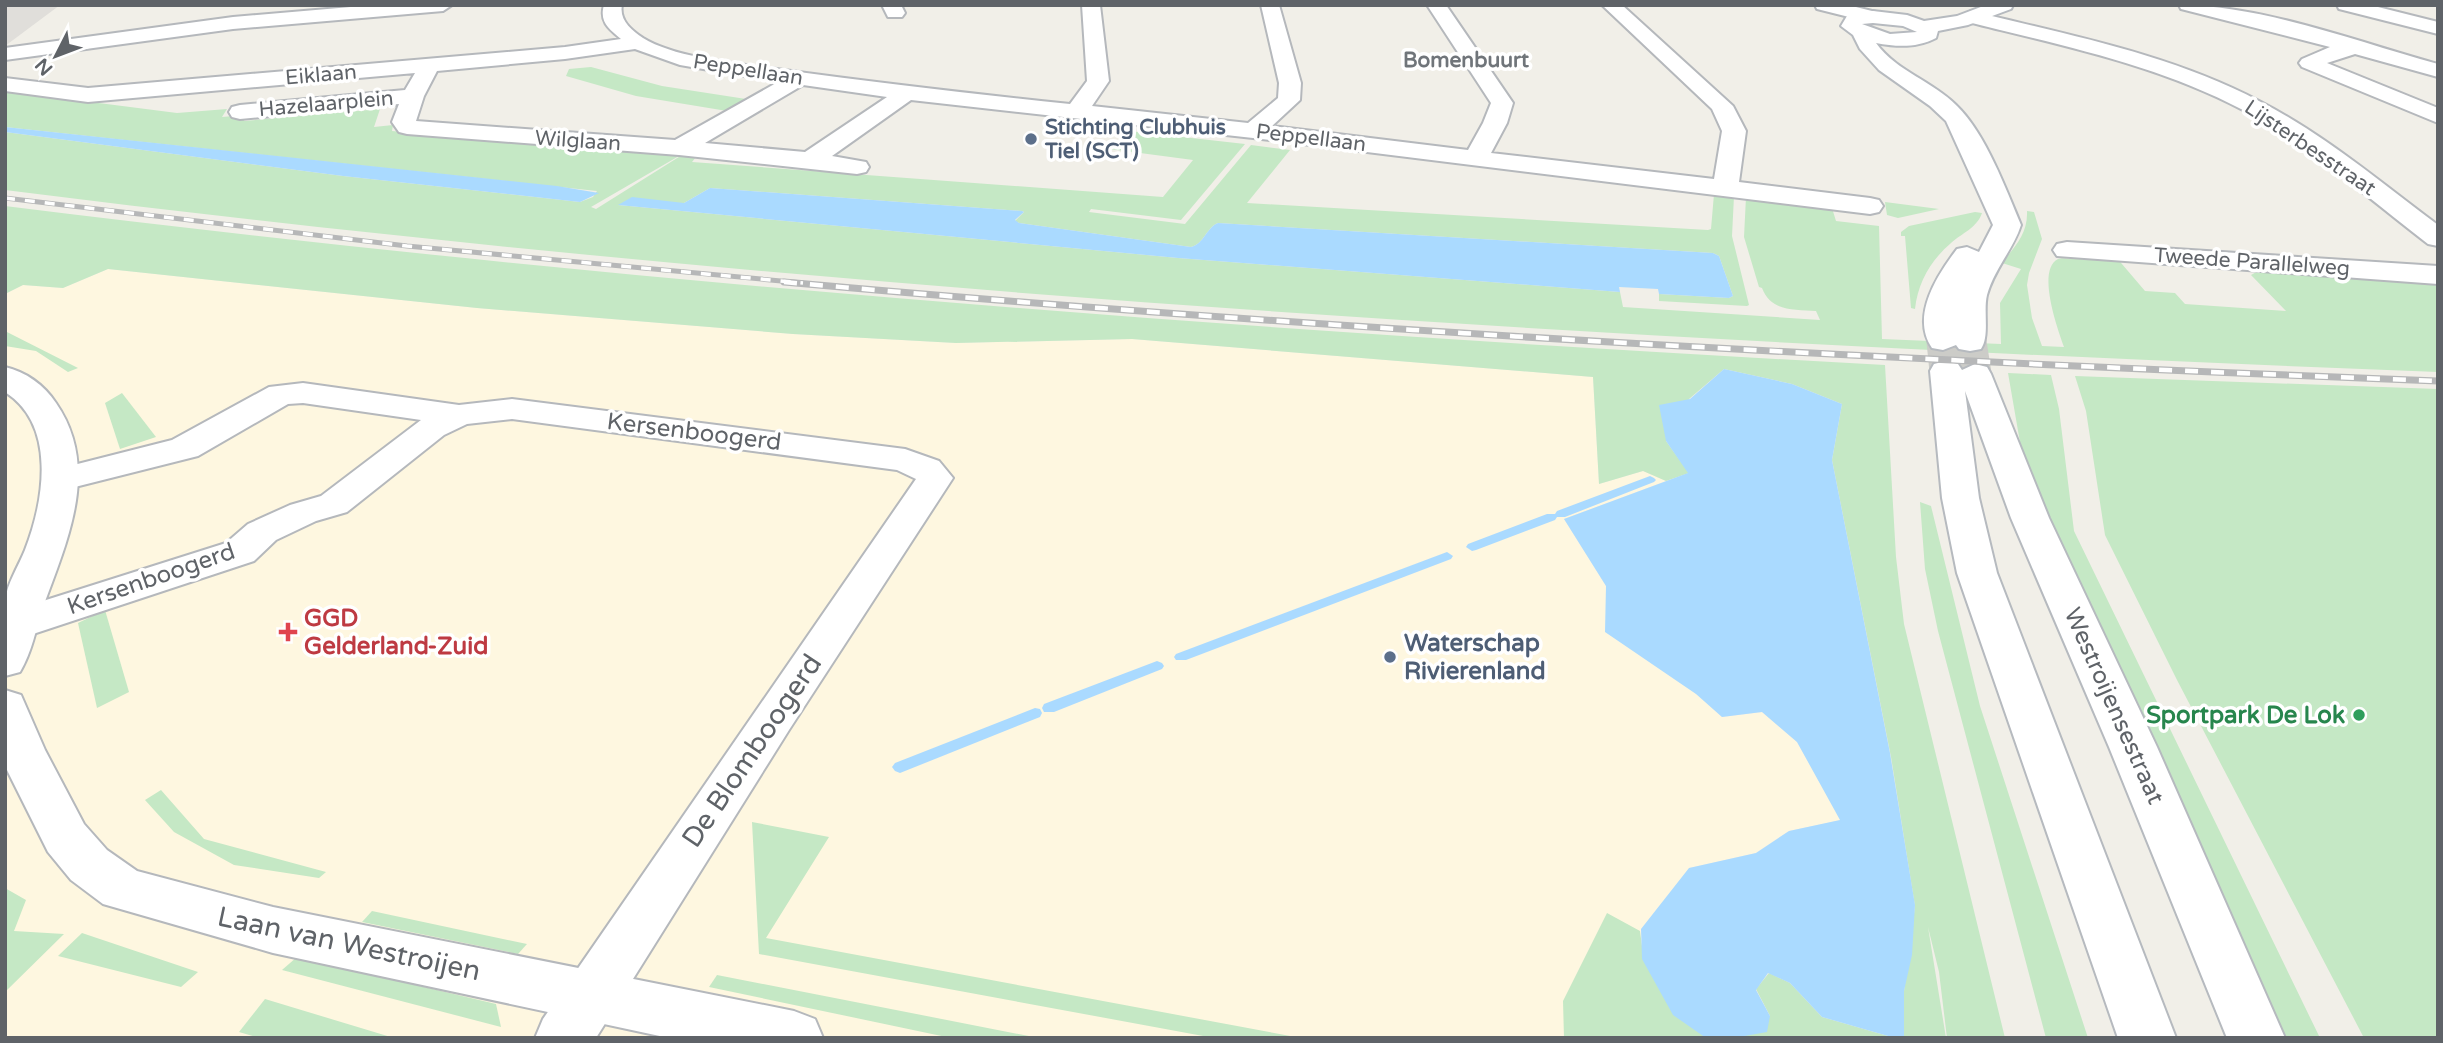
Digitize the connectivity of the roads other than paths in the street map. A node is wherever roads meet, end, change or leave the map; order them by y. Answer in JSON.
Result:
{"nodes":[{"id":1,"x":443,"y":5,"type":"edge"},
{"id":2,"x":613,"y":5,"type":"edge"},
{"id":3,"x":1091,"y":5,"type":"edge"},
{"id":4,"x":1270,"y":5,"type":"edge"},
{"id":5,"x":1436,"y":5,"type":"edge"},
{"id":6,"x":1611,"y":5,"type":"edge"},
{"id":7,"x":1815,"y":5,"type":"edge"},
{"id":8,"x":1824,"y":5,"type":"edge"},
{"id":9,"x":2004,"y":5,"type":"edge"},
{"id":10,"x":2188,"y":5,"type":"edge"},
{"id":11,"x":2346,"y":5,"type":"edge"},
{"id":12,"x":1971,"y":17,"type":"junction"},
{"id":13,"x":1864,"y":23,"type":"junction"},
{"id":14,"x":1915,"y":24,"type":"junction"},
{"id":15,"x":2438,"y":28,"type":"edge"},
{"id":16,"x":1890,"y":39,"type":"junction"},
{"id":17,"x":637,"y":43,"type":"junction"},
{"id":18,"x":2358,"y":47,"type":"junction"},
{"id":19,"x":5,"y":54,"type":"edge"},
{"id":20,"x":429,"y":66,"type":"junction"},
{"id":21,"x":1893,"y":69,"type":"junction"},
{"id":22,"x":2438,"y":71,"type":"edge"},
{"id":23,"x":798,"y":79,"type":"junction"},
{"id":24,"x":5,"y":84,"type":"edge"},
{"id":25,"x":907,"y":93,"type":"junction"},
{"id":26,"x":413,"y":96,"type":"junction"},
{"id":27,"x":1077,"y":111,"type":"junction"},
{"id":28,"x":240,"y":112,"type":"dead end"},
{"id":29,"x":2438,"y":116,"type":"edge"},
{"id":30,"x":1253,"y":131,"type":"junction"},
{"id":31,"x":679,"y":148,"type":"junction"},
{"id":32,"x":1475,"y":159,"type":"junction"},
{"id":33,"x":810,"y":160,"type":"junction"},
{"id":34,"x":857,"y":167,"type":"dead end"},
{"id":35,"x":1726,"y":186,"type":"junction"},
{"id":36,"x":1870,"y":206,"type":"dead end"},
{"id":37,"x":2438,"y":237,"type":"edge"},
{"id":38,"x":2067,"y":250,"type":"dead end"},
{"id":39,"x":2438,"y":275,"type":"edge"},
{"id":40,"x":1959,"y":357,"type":"junction"},
{"id":41,"x":5,"y":377,"type":"edge"},
{"id":42,"x":459,"y":415,"type":"junction"},
{"id":43,"x":926,"y":468,"type":"joint"},
{"id":44,"x":63,"y":479,"type":"junction"},
{"id":45,"x":10,"y":643,"type":"edge"},
{"id":46,"x":5,"y":706,"type":"edge"},
{"id":47,"x":593,"y":995,"type":"junction"},
{"id":48,"x":564,"y":1038,"type":"edge"},
{"id":49,"x":794,"y":1038,"type":"edge"},
{"id":50,"x":2147,"y":1038,"type":"edge"},
{"id":51,"x":2256,"y":1038,"type":"edge"}],
"edges":[{"from":1,"to":19,"type":"street"},
{"from":2,"to":17,"type":"street","name":"Peppellaan"},
{"from":3,"to":27,"type":"street"},
{"from":4,"to":30,"type":"street"},
{"from":5,"to":32,"type":"street"},
{"from":6,"to":35,"type":"street"},
{"from":7,"to":13,"type":"street"},
{"from":8,"to":13,"type":"street"},
{"from":9,"to":12,"type":"street"},
{"from":10,"to":18,"type":"street"},
{"from":11,"to":15,"type":"street"},
{"from":12,"to":14,"type":"street"},
{"from":12,"to":37,"type":"street","name":"Lijsterbesstraat"},
{"from":13,"to":14,"type":"street"},
{"from":13,"to":16,"type":"street"},
{"from":13,"to":21,"type":"street","name":"Westroijensestraat"},
{"from":14,"to":16,"type":"street"},
{"from":16,"to":21,"type":"street"},
{"from":17,"to":20,"type":"street","name":"Eiklaan"},
{"from":17,"to":23,"type":"street","name":"Peppellaan"},
{"from":18,"to":22,"type":"street"},
{"from":18,"to":29,"type":"street"},
{"from":20,"to":24,"type":"street","name":"Eiklaan"},
{"from":20,"to":26,"type":"street","name":"Wilglaan"},
{"from":21,"to":40,"type":"street","name":"Westroijensestraat"},
{"from":23,"to":25,"type":"street","name":"Peppellaan"},
{"from":23,"to":31,"type":"street"},
{"from":25,"to":27,"type":"street","name":"Peppellaan"},
{"from":25,"to":33,"type":"street"},
{"from":26,"to":28,"type":"street","name":"Hazelaarplein"},
{"from":26,"to":31,"type":"street","name":"Wilglaan"},
{"from":27,"to":30,"type":"street","name":"Peppellaan"},
{"from":30,"to":32,"type":"street","name":"Peppellaan"},
{"from":31,"to":33,"type":"street"},
{"from":32,"to":35,"type":"street","name":"Peppellaan"},
{"from":33,"to":34,"type":"street"},
{"from":35,"to":36,"type":"street","name":"Peppellaan"},
{"from":38,"to":39,"type":"street","name":"Tweede Parallelweg"},
{"from":40,"to":50,"type":"street","name":"Westroijensestraat"},
{"from":40,"to":51,"type":"street","name":"Westroijensestraat"},
{"from":41,"to":44,"type":"street"},
{"from":42,"to":43,"type":"street","name":"Kersenboogerd"},
{"from":42,"to":44,"type":"street","name":"Kersenboogerd"},
{"from":42,"to":45,"type":"street","name":"Kersenboogerd"},
{"from":43,"to":47,"type":"street","name":"De Blomboogerd"},
{"from":44,"to":45,"type":"street"},
{"from":46,"to":47,"type":"street","name":"Laan van Westroijen"},
{"from":47,"to":48,"type":"street","name":"De Blomboogerd"},
{"from":47,"to":49,"type":"street","name":"Laan van Westroijen"}]}
